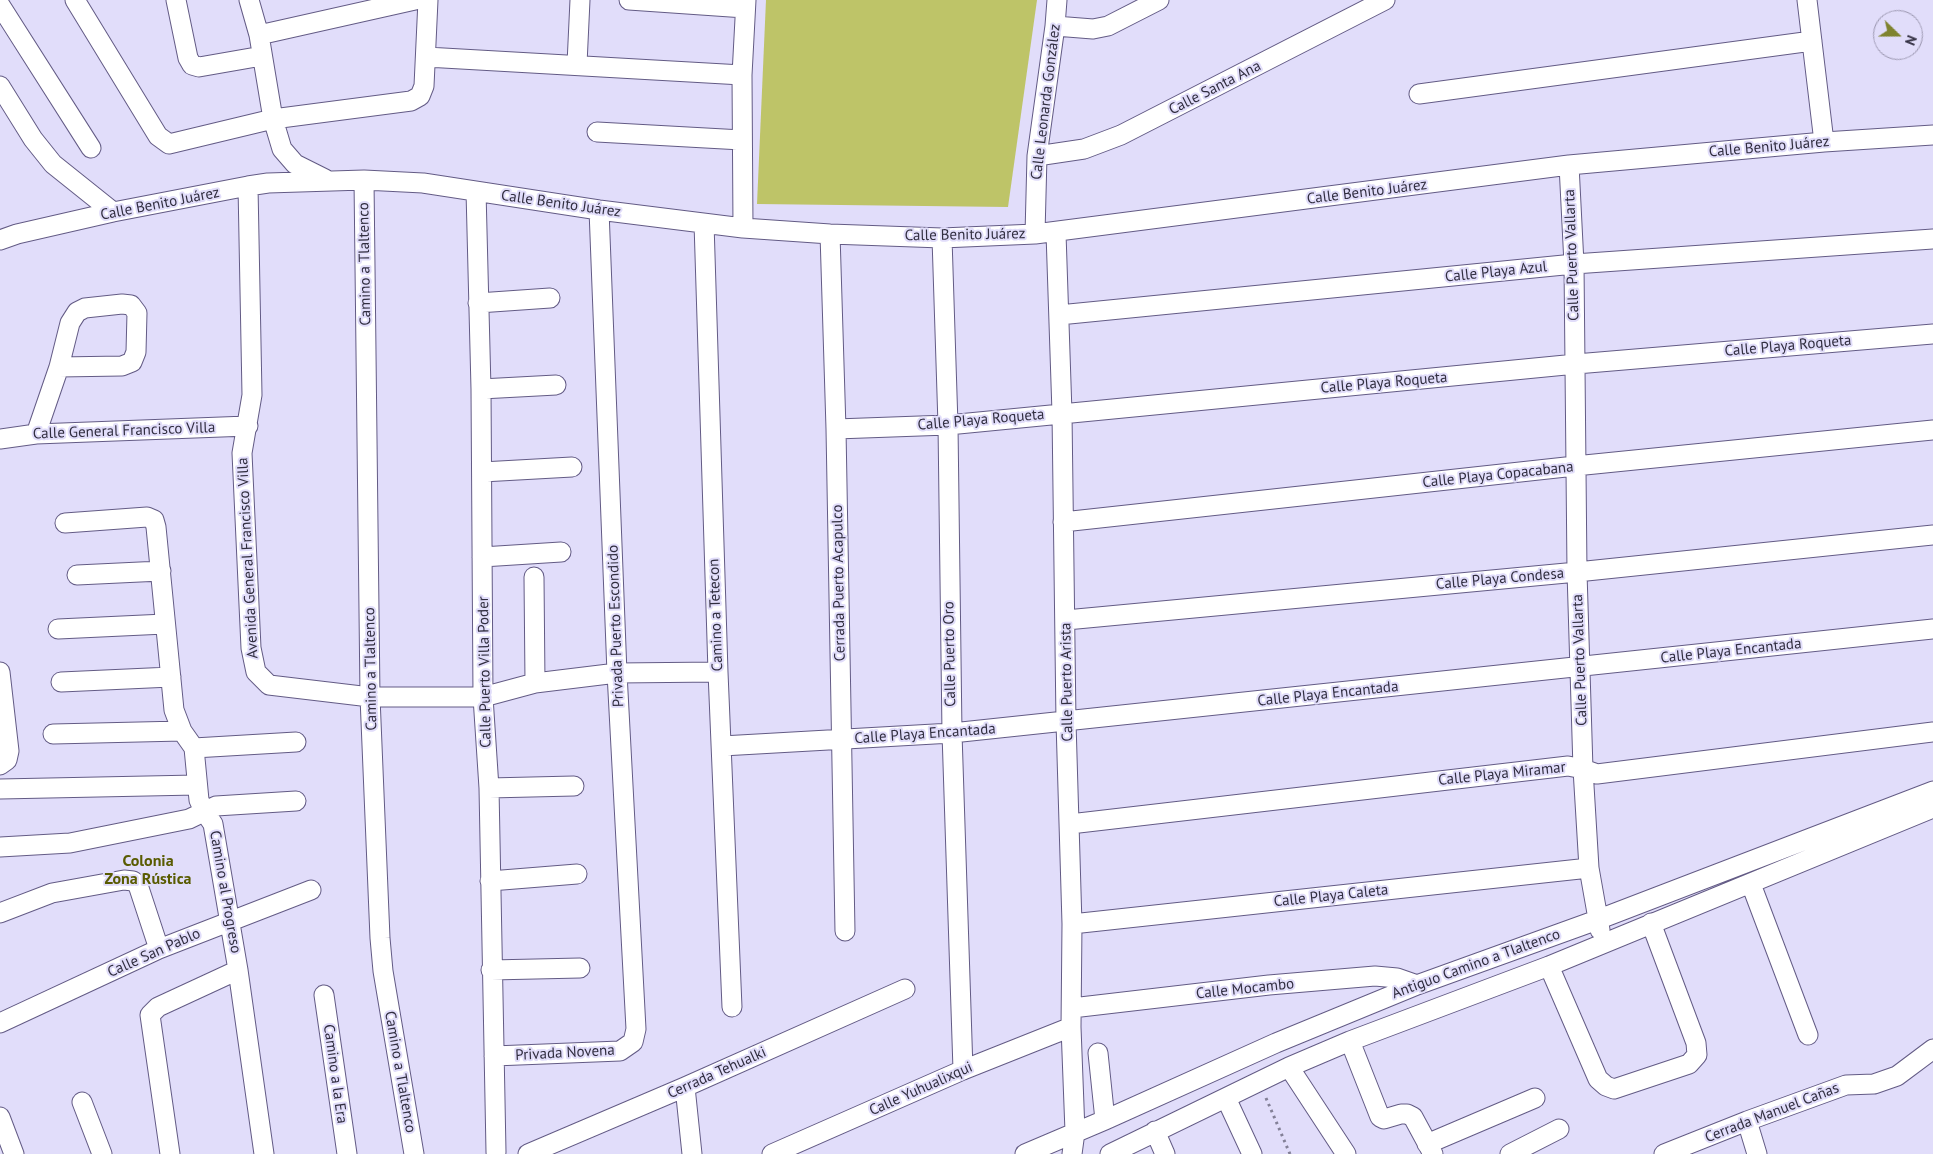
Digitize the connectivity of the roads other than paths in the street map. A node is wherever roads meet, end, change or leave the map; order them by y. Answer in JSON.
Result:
{"nodes":[{"id":1,"x":75,"y":0,"type":"edge"},
{"id":2,"x":176,"y":0,"type":"edge"},
{"id":3,"x":249,"y":0,"type":"edge"},
{"id":4,"x":415,"y":0,"type":"edge"},
{"id":5,"x":428,"y":0,"type":"edge"},
{"id":6,"x":580,"y":0,"type":"edge"},
{"id":7,"x":629,"y":0,"type":"edge"},
{"id":8,"x":1057,"y":0,"type":"edge"},
{"id":9,"x":1158,"y":0,"type":"edge"},
{"id":10,"x":1385,"y":0,"type":"edge"},
{"id":11,"x":1807,"y":0,"type":"edge"},
{"id":12,"x":746,"y":4,"type":"edge"},
{"id":13,"x":0,"y":5,"type":"edge"},
{"id":14,"x":1056,"y":26,"type":"junction"},
{"id":15,"x":259,"y":35,"type":"junction"},
{"id":16,"x":1812,"y":41,"type":"junction"},
{"id":17,"x":262,"y":56,"type":"junction"},
{"id":18,"x":426,"y":57,"type":"junction"},
{"id":19,"x":577,"y":64,"type":"junction"},
{"id":20,"x":742,"y":75,"type":"junction"},
{"id":21,"x":0,"y":86,"type":"edge"},
{"id":22,"x":1419,"y":94,"type":"dead end"},
{"id":23,"x":272,"y":118,"type":"junction"},
{"id":24,"x":597,"y":132,"type":"dead end"},
{"id":25,"x":1933,"y":134,"type":"edge"},
{"id":26,"x":742,"y":140,"type":"junction"},
{"id":27,"x":1824,"y":142,"type":"junction"},
{"id":28,"x":91,"y":148,"type":"dead end"},
{"id":29,"x":1037,"y":156,"type":"junction"},
{"id":30,"x":1569,"y":166,"type":"junction"},
{"id":31,"x":364,"y":180,"type":"junction"},
{"id":32,"x":328,"y":181,"type":"junction"},
{"id":33,"x":248,"y":186,"type":"junction"},
{"id":34,"x":476,"y":191,"type":"junction"},
{"id":35,"x":599,"y":210,"type":"junction"},
{"id":36,"x":113,"y":212,"type":"junction"},
{"id":37,"x":704,"y":223,"type":"junction"},
{"id":38,"x":743,"y":228,"type":"junction"},
{"id":39,"x":1056,"y":233,"type":"junction"},
{"id":40,"x":830,"y":234,"type":"junction"},
{"id":41,"x":1035,"y":234,"type":"junction"},
{"id":42,"x":942,"y":238,"type":"junction"},
{"id":43,"x":1933,"y":238,"type":"edge"},
{"id":44,"x":0,"y":240,"type":"edge"},
{"id":45,"x":1574,"y":264,"type":"junction"},
{"id":46,"x":550,"y":298,"type":"dead end"},
{"id":47,"x":478,"y":302,"type":"junction"},
{"id":48,"x":1060,"y":315,"type":"junction"},
{"id":49,"x":1933,"y":334,"type":"edge"},
{"id":50,"x":1576,"y":364,"type":"junction"},
{"id":51,"x":60,"y":367,"type":"junction"},
{"id":52,"x":556,"y":385,"type":"dead end"},
{"id":53,"x":481,"y":389,"type":"junction"},
{"id":54,"x":1062,"y":413,"type":"junction"},
{"id":55,"x":948,"y":424,"type":"junction"},
{"id":56,"x":248,"y":426,"type":"junction"},
{"id":57,"x":836,"y":430,"type":"junction"},
{"id":58,"x":1933,"y":430,"type":"edge"},
{"id":59,"x":36,"y":434,"type":"junction"},
{"id":60,"x":0,"y":439,"type":"edge"},
{"id":61,"x":1576,"y":466,"type":"junction"},
{"id":62,"x":572,"y":467,"type":"dead end"},
{"id":63,"x":482,"y":472,"type":"junction"},
{"id":64,"x":1063,"y":522,"type":"junction"},
{"id":65,"x":65,"y":523,"type":"dead end"},
{"id":66,"x":1933,"y":535,"type":"edge"},
{"id":67,"x":561,"y":552,"type":"dead end"},
{"id":68,"x":482,"y":557,"type":"junction"},
{"id":69,"x":161,"y":571,"type":"junction"},
{"id":70,"x":1577,"y":572,"type":"junction"},
{"id":71,"x":78,"y":575,"type":"dead end"},
{"id":72,"x":534,"y":577,"type":"dead end"},
{"id":73,"x":1066,"y":620,"type":"junction"},
{"id":74,"x":164,"y":624,"type":"junction"},
{"id":75,"x":58,"y":629,"type":"dead end"},
{"id":76,"x":1933,"y":630,"type":"edge"},
{"id":77,"x":1580,"y":667,"type":"junction"},
{"id":78,"x":0,"y":672,"type":"edge"},
{"id":79,"x":718,"y":672,"type":"junction"},
{"id":80,"x":617,"y":673,"type":"junction"},
{"id":81,"x":171,"y":677,"type":"junction"},
{"id":82,"x":61,"y":682,"type":"dead end"},
{"id":83,"x":535,"y":683,"type":"junction"},
{"id":84,"x":370,"y":697,"type":"junction"},
{"id":85,"x":483,"y":697,"type":"junction"},
{"id":86,"x":1066,"y":722,"type":"junction"},
{"id":87,"x":182,"y":731,"type":"junction"},
{"id":88,"x":1933,"y":732,"type":"edge"},
{"id":89,"x":952,"y":733,"type":"junction"},
{"id":90,"x":53,"y":734,"type":"dead end"},
{"id":91,"x":841,"y":740,"type":"junction"},
{"id":92,"x":296,"y":742,"type":"dead end"},
{"id":93,"x":722,"y":746,"type":"junction"},
{"id":94,"x":194,"y":748,"type":"junction"},
{"id":95,"x":0,"y":765,"type":"edge"},
{"id":96,"x":1583,"y":769,"type":"junction"},
{"id":97,"x":196,"y":785,"type":"junction"},
{"id":98,"x":574,"y":786,"type":"dead end"},
{"id":99,"x":0,"y":788,"type":"edge"},
{"id":100,"x":489,"y":788,"type":"junction"},
{"id":101,"x":296,"y":801,"type":"dead end"},
{"id":102,"x":1929,"y":801,"type":"edge"},
{"id":103,"x":204,"y":811,"type":"junction"},
{"id":104,"x":1070,"y":824,"type":"junction"},
{"id":105,"x":0,"y":847,"type":"edge"},
{"id":106,"x":1780,"y":860,"type":"junction"},
{"id":107,"x":1589,"y":868,"type":"junction"},
{"id":108,"x":577,"y":874,"type":"dead end"},
{"id":109,"x":490,"y":881,"type":"junction"},
{"id":110,"x":1751,"y":884,"type":"junction"},
{"id":111,"x":311,"y":890,"type":"dead end"},
{"id":112,"x":0,"y":913,"type":"edge"},
{"id":113,"x":230,"y":920,"type":"junction"},
{"id":114,"x":1597,"y":920,"type":"junction"},
{"id":115,"x":1651,"y":923,"type":"junction"},
{"id":116,"x":1072,"y":924,"type":"junction"},
{"id":117,"x":845,"y":931,"type":"dead end"},
{"id":118,"x":1603,"y":944,"type":"junction"},
{"id":119,"x":159,"y":949,"type":"junction"},
{"id":120,"x":1550,"y":966,"type":"junction"},
{"id":121,"x":580,"y":968,"type":"dead end"},
{"id":122,"x":238,"y":970,"type":"junction"},
{"id":123,"x":491,"y":970,"type":"junction"},
{"id":124,"x":1418,"y":985,"type":"junction"},
{"id":125,"x":906,"y":989,"type":"dead end"},
{"id":126,"x":324,"y":995,"type":"dead end"},
{"id":127,"x":732,"y":1007,"type":"dead end"},
{"id":128,"x":1071,"y":1018,"type":"junction"},
{"id":129,"x":0,"y":1023,"type":"edge"},
{"id":130,"x":1808,"y":1035,"type":"dead end"},
{"id":131,"x":1350,"y":1041,"type":"junction"},
{"id":132,"x":633,"y":1042,"type":"joint"},
{"id":133,"x":1933,"y":1049,"type":"edge"},
{"id":134,"x":1098,"y":1053,"type":"dead end"},
{"id":135,"x":494,"y":1056,"type":"junction"},
{"id":136,"x":1289,"y":1067,"type":"junction"},
{"id":137,"x":962,"y":1070,"type":"junction"},
{"id":138,"x":685,"y":1088,"type":"junction"},
{"id":139,"x":1226,"y":1098,"type":"junction"},
{"id":140,"x":1535,"y":1098,"type":"dead end"},
{"id":141,"x":82,"y":1102,"type":"dead end"},
{"id":142,"x":0,"y":1117,"type":"edge"},
{"id":143,"x":1105,"y":1120,"type":"junction"},
{"id":144,"x":1746,"y":1121,"type":"junction"},
{"id":145,"x":1559,"y":1129,"type":"dead end"},
{"id":146,"x":1155,"y":1131,"type":"junction"},
{"id":147,"x":1075,"y":1132,"type":"junction"},
{"id":148,"x":1430,"y":1149,"type":"edge"},
{"id":149,"x":496,"y":1152,"type":"dead end"},
{"id":150,"x":14,"y":1154,"type":"edge"},
{"id":151,"x":102,"y":1154,"type":"edge"},
{"id":152,"x":170,"y":1154,"type":"edge"},
{"id":153,"x":264,"y":1154,"type":"edge"},
{"id":154,"x":346,"y":1154,"type":"edge"},
{"id":155,"x":414,"y":1154,"type":"edge"},
{"id":156,"x":528,"y":1154,"type":"edge"},
{"id":157,"x":692,"y":1154,"type":"edge"},
{"id":158,"x":772,"y":1154,"type":"edge"},
{"id":159,"x":1025,"y":1154,"type":"edge"},
{"id":160,"x":1072,"y":1154,"type":"edge"},
{"id":161,"x":1110,"y":1154,"type":"edge"},
{"id":162,"x":1165,"y":1154,"type":"edge"},
{"id":163,"x":1252,"y":1154,"type":"edge"},
{"id":164,"x":1346,"y":1154,"type":"edge"},
{"id":165,"x":1510,"y":1154,"type":"edge"},
{"id":166,"x":1664,"y":1154,"type":"edge"},
{"id":167,"x":1757,"y":1154,"type":"edge"}],
"edges":[{"from":1,"to":23,"type":"street"},
{"from":2,"to":17,"type":"street"},
{"from":3,"to":15,"type":"street"},
{"from":4,"to":15,"type":"street"},
{"from":5,"to":18,"type":"street"},
{"from":6,"to":19,"type":"street"},
{"from":7,"to":12,"type":"street"},
{"from":8,"to":14,"type":"street","name":"Calle Leonarda González"},
{"from":9,"to":14,"type":"street"},
{"from":10,"to":29,"type":"street","name":"Calle Santa Ana"},
{"from":11,"to":16,"type":"street"},
{"from":12,"to":20,"type":"street"},
{"from":13,"to":28,"type":"street"},
{"from":14,"to":29,"type":"street","name":"Calle Leonarda González"},
{"from":15,"to":17,"type":"street"},
{"from":16,"to":22,"type":"street"},
{"from":16,"to":27,"type":"street"},
{"from":17,"to":23,"type":"street"},
{"from":18,"to":19,"type":"street"},
{"from":18,"to":23,"type":"street"},
{"from":19,"to":20,"type":"street"},
{"from":20,"to":26,"type":"street"},
{"from":21,"to":36,"type":"street"},
{"from":23,"to":32,"type":"street"},
{"from":24,"to":26,"type":"street"},
{"from":25,"to":27,"type":"street","name":"Calle Benito Juárez"},
{"from":26,"to":38,"type":"street"},
{"from":27,"to":30,"type":"street","name":"Calle Benito Juárez"},
{"from":29,"to":41,"type":"street","name":"Calle Leonarda González"},
{"from":30,"to":39,"type":"street","name":"Calle Benito Juárez"},
{"from":30,"to":45,"type":"street","name":"Calle Puerto Vallarta"},
{"from":31,"to":32,"type":"street","name":"Calle Benito Juárez"},
{"from":31,"to":34,"type":"street","name":"Calle Benito Juárez"},
{"from":31,"to":84,"type":"street","name":"Camino a Tlaltenco"},
{"from":32,"to":33,"type":"street","name":"Calle Benito Juárez"},
{"from":33,"to":36,"type":"street","name":"Calle Benito Juárez"},
{"from":33,"to":56,"type":"street","name":"Avenida General Francisco Villa"},
{"from":34,"to":35,"type":"street","name":"Calle Benito Juárez"},
{"from":34,"to":47,"type":"street","name":"Calle Puerto Villa Poder"},
{"from":35,"to":37,"type":"street","name":"Calle Benito Juárez"},
{"from":35,"to":80,"type":"street","name":"Privada Puerto Escondido"},
{"from":36,"to":44,"type":"street","name":"Calle Benito Juárez"},
{"from":37,"to":38,"type":"street","name":"Calle Benito Juárez"},
{"from":37,"to":79,"type":"street","name":"Camino a Tetecon"},
{"from":38,"to":40,"type":"street","name":"Calle Benito Juárez"},
{"from":39,"to":41,"type":"street","name":"Calle Benito Juárez"},
{"from":39,"to":48,"type":"street","name":"Calle Puerto Arista"},
{"from":40,"to":42,"type":"street","name":"Calle Benito Juárez"},
{"from":40,"to":57,"type":"street","name":"Cerrada Puerto Acapulco"},
{"from":41,"to":42,"type":"street","name":"Calle Benito Juárez"},
{"from":42,"to":55,"type":"street","name":"Calle Puerto Oro"},
{"from":43,"to":45,"type":"street","name":"Calle Playa Azul"},
{"from":45,"to":48,"type":"street","name":"Calle Playa Azul"},
{"from":45,"to":50,"type":"street","name":"Calle Puerto Vallarta"},
{"from":46,"to":47,"type":"street"},
{"from":47,"to":53,"type":"street","name":"Calle Puerto Villa Poder"},
{"from":48,"to":54,"type":"street","name":"Calle Puerto Arista"},
{"from":49,"to":50,"type":"street","name":"Calle Playa Roqueta"},
{"from":50,"to":54,"type":"street","name":"Calle Playa Roqueta"},
{"from":50,"to":61,"type":"street","name":"Calle Puerto Vallarta"},
{"from":51,"to":51,"type":"street"},
{"from":51,"to":59,"type":"street"},
{"from":52,"to":53,"type":"street"},
{"from":53,"to":63,"type":"street","name":"Calle Puerto Villa Poder"},
{"from":54,"to":55,"type":"street","name":"Calle Playa Roqueta"},
{"from":54,"to":64,"type":"street","name":"Calle Puerto Arista"},
{"from":55,"to":57,"type":"street","name":"Calle Playa Roqueta"},
{"from":55,"to":89,"type":"street","name":"Calle Puerto Oro"},
{"from":56,"to":59,"type":"street","name":"Calle General Francisco Villa"},
{"from":56,"to":84,"type":"street","name":"Avenida General Francisco Villa"},
{"from":57,"to":91,"type":"street","name":"Cerrada Puerto Acapulco"},
{"from":58,"to":61,"type":"street","name":"Calle Playa Copacabana"},
{"from":59,"to":60,"type":"street","name":"Calle General Francisco Villa"},
{"from":61,"to":64,"type":"street","name":"Calle Playa Copacabana"},
{"from":61,"to":70,"type":"street","name":"Calle Puerto Vallarta"},
{"from":62,"to":63,"type":"street"},
{"from":63,"to":68,"type":"street","name":"Calle Puerto Villa Poder"},
{"from":64,"to":73,"type":"street","name":"Calle Puerto Arista"},
{"from":65,"to":69,"type":"street"},
{"from":66,"to":70,"type":"street","name":"Calle Playa Condesa"},
{"from":67,"to":68,"type":"street"},
{"from":68,"to":85,"type":"street","name":"Calle Puerto Villa Poder"},
{"from":69,"to":71,"type":"street"},
{"from":69,"to":74,"type":"street"},
{"from":70,"to":73,"type":"street","name":"Calle Playa Condesa"},
{"from":70,"to":77,"type":"street","name":"Calle Puerto Vallarta"},
{"from":72,"to":83,"type":"street"},
{"from":73,"to":86,"type":"street","name":"Calle Puerto Arista"},
{"from":74,"to":75,"type":"street"},
{"from":74,"to":81,"type":"street"},
{"from":76,"to":77,"type":"street","name":"Calle Playa Encantada"},
{"from":77,"to":86,"type":"street","name":"Calle Playa Encantada"},
{"from":77,"to":96,"type":"street","name":"Calle Puerto Vallarta"},
{"from":78,"to":95,"type":"street"},
{"from":79,"to":80,"type":"street"},
{"from":79,"to":93,"type":"street","name":"Camino a Tetecon"},
{"from":80,"to":83,"type":"street"},
{"from":80,"to":132,"type":"street","name":"Privada Puerto Escondido"},
{"from":81,"to":82,"type":"street"},
{"from":81,"to":87,"type":"street"},
{"from":83,"to":85,"type":"street"},
{"from":84,"to":85,"type":"street"},
{"from":84,"to":155,"type":"street","name":"Camino a Tlaltenco"},
{"from":85,"to":100,"type":"street","name":"Calle Puerto Villa Poder"},
{"from":86,"to":89,"type":"street","name":"Calle Playa Encantada"},
{"from":86,"to":104,"type":"street","name":"Calle Puerto Arista"},
{"from":87,"to":90,"type":"street"},
{"from":87,"to":94,"type":"street"},
{"from":88,"to":96,"type":"street","name":"Calle Playa Miramar"},
{"from":89,"to":91,"type":"street","name":"Calle Playa Encantada"},
{"from":89,"to":137,"type":"street","name":"Calle Puerto Oro"},
{"from":91,"to":93,"type":"street","name":"Calle Playa Encantada"},
{"from":91,"to":117,"type":"street","name":"Cerrada Puerto Acapulco"},
{"from":92,"to":94,"type":"street"},
{"from":93,"to":127,"type":"street","name":"Camino a Tetecon"},
{"from":94,"to":97,"type":"street","name":"Camino al Progreso"},
{"from":96,"to":104,"type":"street","name":"Calle Playa Miramar"},
{"from":96,"to":107,"type":"street","name":"Calle Puerto Vallarta"},
{"from":97,"to":99,"type":"street"},
{"from":97,"to":103,"type":"street","name":"Camino al Progreso"},
{"from":98,"to":100,"type":"street"},
{"from":100,"to":109,"type":"street","name":"Calle Puerto Villa Poder"},
{"from":101,"to":103,"type":"street"},
{"from":102,"to":106,"type":"street","name":"Antiguo Camino a Tlaltenco"},
{"from":103,"to":105,"type":"street"},
{"from":103,"to":113,"type":"street","name":"Camino al Progreso"},
{"from":104,"to":116,"type":"street","name":"Calle Puerto Arista"},
{"from":106,"to":110,"type":"street"},
{"from":106,"to":114,"type":"street","name":"Antiguo Camino a Tlaltenco"},
{"from":107,"to":114,"type":"street","name":"Calle Puerto Vallarta"},
{"from":107,"to":116,"type":"street","name":"Calle Playa Caleta"},
{"from":108,"to":109,"type":"street"},
{"from":109,"to":123,"type":"street","name":"Calle Puerto Villa Poder"},
{"from":110,"to":115,"type":"street"},
{"from":110,"to":130,"type":"street"},
{"from":111,"to":113,"type":"street","name":"Calle San Pablo"},
{"from":112,"to":119,"type":"street"},
{"from":113,"to":119,"type":"street","name":"Calle San Pablo"},
{"from":113,"to":122,"type":"street","name":"Camino al Progreso"},
{"from":114,"to":118,"type":"street","name":"Calle Puerto Vallarta"},
{"from":114,"to":124,"type":"street","name":"Antiguo Camino a Tlaltenco"},
{"from":115,"to":118,"type":"street"},
{"from":115,"to":120,"type":"street"},
{"from":116,"to":128,"type":"street","name":"Calle Puerto Arista"},
{"from":118,"to":120,"type":"street"},
{"from":119,"to":129,"type":"street","name":"Calle San Pablo"},
{"from":120,"to":131,"type":"street"},
{"from":121,"to":123,"type":"street"},
{"from":122,"to":152,"type":"street"},
{"from":122,"to":153,"type":"street","name":"Camino al Progreso"},
{"from":123,"to":135,"type":"street","name":"Calle Puerto Villa Poder"},
{"from":124,"to":128,"type":"street","name":"Calle Mocambo"},
{"from":124,"to":143,"type":"street","name":"Antiguo Camino a Tlaltenco"},
{"from":125,"to":138,"type":"street","name":"Cerrada Tehualki"},
{"from":126,"to":154,"type":"street","name":"Camino a la Era"},
{"from":128,"to":137,"type":"street","name":"Calle Yuhualixqui"},
{"from":128,"to":147,"type":"street","name":"Calle Puerto Arista"},
{"from":131,"to":136,"type":"street"},
{"from":131,"to":148,"type":"street"},
{"from":132,"to":135,"type":"street","name":"Privada Novena"},
{"from":133,"to":144,"type":"street","name":"Cerrada Manuel Cañas"},
{"from":134,"to":143,"type":"street"},
{"from":135,"to":149,"type":"street","name":"Calle Puerto Villa Poder"},
{"from":136,"to":139,"type":"street"},
{"from":136,"to":164,"type":"street"},
{"from":137,"to":158,"type":"street","name":"Calle Yuhualixqui"},
{"from":138,"to":156,"type":"street","name":"Cerrada Tehualki"},
{"from":138,"to":157,"type":"street"},
{"from":139,"to":146,"type":"street"},
{"from":139,"to":163,"type":"street"},
{"from":140,"to":148,"type":"street"},
{"from":141,"to":151,"type":"street"},
{"from":142,"to":150,"type":"street"},
{"from":143,"to":147,"type":"street","name":"Antiguo Camino a Tlaltenco"},
{"from":144,"to":166,"type":"street","name":"Cerrada Manuel Cañas"},
{"from":144,"to":167,"type":"street"},
{"from":145,"to":165,"type":"street"},
{"from":146,"to":161,"type":"street"},
{"from":146,"to":162,"type":"street"},
{"from":147,"to":159,"type":"street","name":"Antiguo Camino a Tlaltenco"},
{"from":147,"to":160,"type":"street","name":"Calle Puerto Arista"}]}
